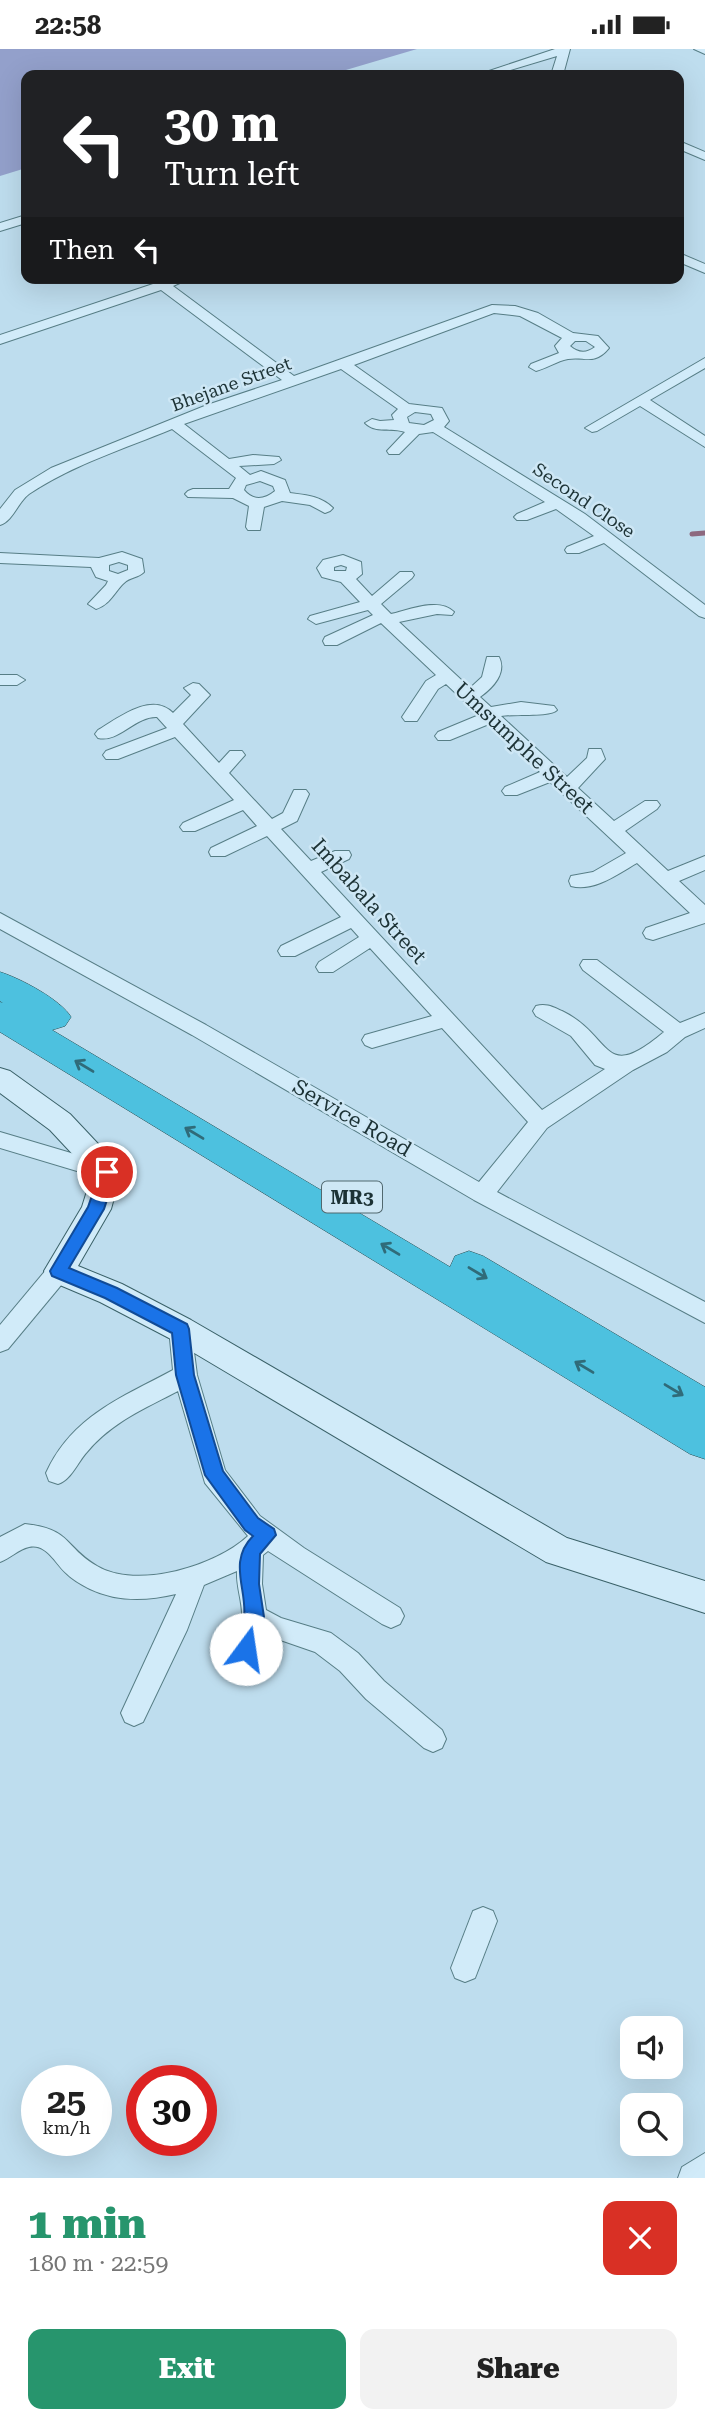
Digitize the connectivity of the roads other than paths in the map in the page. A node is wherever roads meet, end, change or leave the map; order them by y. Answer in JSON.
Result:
{"nodes":[{"id":1,"x":563,"y":50,"type":"edge"},
{"id":2,"x":499,"y":70,"type":"edge"},
{"id":3,"x":558,"y":70,"type":"edge"},
{"id":4,"x":684,"y":147,"type":"edge"},
{"id":5,"x":705,"y":156,"type":"edge"},
{"id":6,"x":21,"y":221,"type":"edge"},
{"id":7,"x":1,"y":227,"type":"edge"},
{"id":8,"x":19,"y":239,"type":"dead end"},
{"id":9,"x":684,"y":259,"type":"edge"},
{"id":10,"x":705,"y":269,"type":"edge"},
{"id":11,"x":153,"y":284,"type":"edge"},
{"id":12,"x":161,"y":284,"type":"edge"},
{"id":13,"x":0,"y":340,"type":"edge"},
{"id":14,"x":705,"y":362,"type":"edge"},
{"id":15,"x":343,"y":364,"type":"junction"},
{"id":16,"x":543,"y":370,"type":"dead end"},
{"id":17,"x":292,"y":381,"type":"junction"},
{"id":18,"x":640,"y":400,"type":"junction"},
{"id":19,"x":407,"y":409,"type":"junction"},
{"id":20,"x":372,"y":423,"type":"dead end"},
{"id":21,"x":176,"y":425,"type":"junction"},
{"id":22,"x":408,"y":427,"type":"junction"},
{"id":23,"x":435,"y":427,"type":"junction"},
{"id":24,"x":592,"y":428,"type":"dead end"},
{"id":25,"x":705,"y":443,"type":"edge"},
{"id":26,"x":394,"y":451,"type":"dead end"},
{"id":27,"x":275,"y":460,"type":"dead end"},
{"id":28,"x":225,"y":464,"type":"junction"},
{"id":29,"x":246,"y":479,"type":"junction"},
{"id":30,"x":236,"y":493,"type":"junction"},
{"id":31,"x":193,"y":494,"type":"dead end"},
{"id":32,"x":280,"y":496,"type":"junction"},
{"id":33,"x":257,"y":502,"type":"junction"},
{"id":34,"x":558,"y":502,"type":"junction"},
{"id":35,"x":325,"y":508,"type":"dead end"},
{"id":36,"x":522,"y":517,"type":"dead end"},
{"id":37,"x":0,"y":520,"type":"edge"},
{"id":38,"x":254,"y":527,"type":"dead end"},
{"id":39,"x":607,"y":536,"type":"junction"},
{"id":40,"x":573,"y":550,"type":"dead end"},
{"id":41,"x":0,"y":558,"type":"edge"},
{"id":42,"x":102,"y":563,"type":"junction"},
{"id":43,"x":406,"y":575,"type":"dead end"},
{"id":44,"x":345,"y":577,"type":"dead end"},
{"id":45,"x":116,"y":579,"type":"junction"},
{"id":46,"x":96,"y":604,"type":"dead end"},
{"id":47,"x":446,"y":612,"type":"dead end"},
{"id":48,"x":380,"y":614,"type":"junction"},
{"id":49,"x":705,"y":614,"type":"edge"},
{"id":50,"x":316,"y":619,"type":"dead end"},
{"id":51,"x":331,"y":641,"type":"dead end"},
{"id":52,"x":493,"y":661,"type":"dead end"},
{"id":53,"x":446,"y":675,"type":"junction"},
{"id":54,"x":193,"y":688,"type":"dead end"},
{"id":55,"x":469,"y":697,"type":"junction"},
{"id":56,"x":548,"y":710,"type":"dead end"},
{"id":57,"x":489,"y":715,"type":"junction"},
{"id":58,"x":411,"y":717,"type":"dead end"},
{"id":59,"x":172,"y":722,"type":"junction"},
{"id":60,"x":104,"y":734,"type":"dead end"},
{"id":61,"x":444,"y":736,"type":"dead end"},
{"id":62,"x":595,"y":753,"type":"dead end"},
{"id":63,"x":112,"y":755,"type":"dead end"},
{"id":64,"x":236,"y":755,"type":"dead end"},
{"id":65,"x":219,"y":774,"type":"junction"},
{"id":66,"x":552,"y":774,"type":"junction"},
{"id":67,"x":567,"y":788,"type":"junction"},
{"id":68,"x":511,"y":791,"type":"dead end"},
{"id":69,"x":300,"y":794,"type":"dead end"},
{"id":70,"x":245,"y":801,"type":"junction"},
{"id":71,"x":651,"y":805,"type":"dead end"},
{"id":72,"x":189,"y":827,"type":"dead end"},
{"id":73,"x":272,"y":827,"type":"junction"},
{"id":74,"x":613,"y":830,"type":"junction"},
{"id":75,"x":218,"y":852,"type":"dead end"},
{"id":76,"x":639,"y":854,"type":"junction"},
{"id":77,"x":342,"y":855,"type":"dead end"},
{"id":78,"x":705,"y":862,"type":"edge"},
{"id":79,"x":308,"y":870,"type":"junction"},
{"id":80,"x":666,"y":880,"type":"junction"},
{"id":81,"x":578,"y":881,"type":"dead end"},
{"id":82,"x":705,"y":916,"type":"edge"},
{"id":83,"x":352,"y":919,"type":"junction"},
{"id":84,"x":0,"y":920,"type":"edge"},
{"id":85,"x":653,"y":933,"type":"dead end"},
{"id":86,"x":371,"y":939,"type":"junction"},
{"id":87,"x":288,"y":951,"type":"dead end"},
{"id":88,"x":590,"y":965,"type":"dead end"},
{"id":89,"x":326,"y":967,"type":"dead end"},
{"id":90,"x":0,"y":985,"type":"edge"},
{"id":91,"x":544,"y":1010,"type":"dead end"},
{"id":92,"x":0,"y":1015,"type":"edge"},
{"id":93,"x":446,"y":1020,"type":"junction"},
{"id":94,"x":705,"y":1020,"type":"edge"},
{"id":95,"x":678,"y":1032,"type":"junction"},
{"id":96,"x":372,"y":1040,"type":"dead end"},
{"id":97,"x":626,"y":1065,"type":"junction"},
{"id":98,"x":0,"y":1078,"type":"edge"},
{"id":99,"x":541,"y":1122,"type":"junction"},
{"id":100,"x":0,"y":1140,"type":"edge"},
{"id":101,"x":107,"y":1172,"type":"junction"},
{"id":102,"x":482,"y":1194,"type":"junction"},
{"id":103,"x":58,"y":1271,"type":"junction"},
{"id":104,"x":705,"y":1313,"type":"edge"},
{"id":105,"x":180,"y":1329,"type":"junction"},
{"id":106,"x":0,"y":1342,"type":"edge"},
{"id":107,"x":185,"y":1375,"type":"junction"},
{"id":108,"x":705,"y":1408,"type":"edge"},
{"id":109,"x":705,"y":1441,"type":"edge"},
{"id":110,"x":58,"y":1473,"type":"dead end"},
{"id":111,"x":259,"y":1543,"type":"junction"},
{"id":112,"x":0,"y":1551,"type":"edge"},
{"id":113,"x":195,"y":1576,"type":"junction"},
{"id":114,"x":705,"y":1598,"type":"edge"},
{"id":115,"x":391,"y":1616,"type":"dead end"},
{"id":116,"x":255,"y":1617,"type":"junction"},
{"id":117,"x":246,"y":1649,"type":"dead end"},
{"id":118,"x":134,"y":1713,"type":"dead end"},
{"id":119,"x":433,"y":1739,"type":"dead end"},
{"id":120,"x":483,"y":1920,"type":"dead end"},
{"id":121,"x":465,"y":1968,"type":"dead end"},
{"id":122,"x":705,"y":2168,"type":"edge"},
{"id":123,"x":693,"y":2178,"type":"edge"}],
"edges":[{"from":1,"to":2,"type":"street"},
{"from":1,"to":3,"type":"street"},
{"from":4,"to":5,"type":"street"},
{"from":6,"to":7,"type":"street"},
{"from":7,"to":8,"type":"street"},
{"from":9,"to":10,"type":"street"},
{"from":11,"to":13,"type":"street"},
{"from":12,"to":17,"type":"street"},
{"from":14,"to":18,"type":"street"},
{"from":15,"to":16,"type":"street","name":"Bhejane Street"},
{"from":15,"to":17,"type":"street","name":"Bhejane Street"},
{"from":15,"to":19,"type":"street"},
{"from":17,"to":21,"type":"street","name":"Bhejane Street"},
{"from":18,"to":24,"type":"street"},
{"from":18,"to":25,"type":"street"},
{"from":19,"to":22,"type":"street"},
{"from":19,"to":23,"type":"street"},
{"from":20,"to":22,"type":"street"},
{"from":21,"to":28,"type":"street"},
{"from":21,"to":37,"type":"street","name":"Bhejane Street"},
{"from":22,"to":23,"type":"street"},
{"from":22,"to":26,"type":"street"},
{"from":23,"to":34,"type":"street","name":"Second Close"},
{"from":27,"to":28,"type":"street"},
{"from":28,"to":29,"type":"street"},
{"from":29,"to":30,"type":"street"},
{"from":29,"to":32,"type":"street"},
{"from":30,"to":31,"type":"street"},
{"from":30,"to":33,"type":"street"},
{"from":32,"to":33,"type":"street"},
{"from":32,"to":35,"type":"street"},
{"from":33,"to":38,"type":"street"},
{"from":34,"to":36,"type":"street"},
{"from":34,"to":39,"type":"street","name":"Second Close"},
{"from":39,"to":40,"type":"street"},
{"from":39,"to":49,"type":"street","name":"Second Close"},
{"from":41,"to":42,"type":"street"},
{"from":42,"to":45,"type":"street"},
{"from":42,"to":45,"type":"street"},
{"from":43,"to":48,"type":"street"},
{"from":44,"to":48,"type":"street","name":"Umsumphe Street"},
{"from":45,"to":46,"type":"street"},
{"from":47,"to":48,"type":"street"},
{"from":48,"to":50,"type":"street"},
{"from":48,"to":51,"type":"street"},
{"from":48,"to":53,"type":"street","name":"Umsumphe Street"},
{"from":52,"to":55,"type":"street"},
{"from":53,"to":55,"type":"street","name":"Umsumphe Street"},
{"from":53,"to":58,"type":"street"},
{"from":54,"to":59,"type":"street"},
{"from":55,"to":57,"type":"street","name":"Umsumphe Street"},
{"from":56,"to":57,"type":"street"},
{"from":57,"to":61,"type":"street"},
{"from":57,"to":66,"type":"street","name":"Umsumphe Street"},
{"from":59,"to":60,"type":"street"},
{"from":59,"to":63,"type":"street"},
{"from":59,"to":65,"type":"street","name":"Imbabala Street"},
{"from":62,"to":67,"type":"street"},
{"from":64,"to":65,"type":"street"},
{"from":65,"to":70,"type":"street","name":"Imbabala Street"},
{"from":66,"to":67,"type":"street","name":"Umsumphe Street"},
{"from":66,"to":68,"type":"street"},
{"from":67,"to":74,"type":"street","name":"Umsumphe Street"},
{"from":69,"to":73,"type":"street"},
{"from":70,"to":72,"type":"street"},
{"from":70,"to":73,"type":"street","name":"Imbabala Street"},
{"from":71,"to":74,"type":"street"},
{"from":73,"to":75,"type":"street"},
{"from":73,"to":79,"type":"street","name":"Imbabala Street"},
{"from":74,"to":76,"type":"street","name":"Umsumphe Street"},
{"from":76,"to":80,"type":"street","name":"Umsumphe Street"},
{"from":76,"to":81,"type":"street"},
{"from":77,"to":79,"type":"street"},
{"from":78,"to":80,"type":"street"},
{"from":79,"to":83,"type":"street","name":"Imbabala Street"},
{"from":80,"to":82,"type":"street","name":"Umsumphe Street"},
{"from":82,"to":85,"type":"street"},
{"from":83,"to":86,"type":"street","name":"Imbabala Street"},
{"from":83,"to":87,"type":"street"},
{"from":84,"to":102,"type":"street","name":"Service Road"},
{"from":86,"to":89,"type":"street"},
{"from":86,"to":93,"type":"street","name":"Imbabala Street"},
{"from":88,"to":95,"type":"street"},
{"from":90,"to":108,"type":"highway","number":"MR3","one_way":true},
{"from":91,"to":97,"type":"street"},
{"from":109,"to":92,"type":"highway","number":"MR3","one_way":true},
{"from":93,"to":96,"type":"street"},
{"from":93,"to":99,"type":"street","name":"Imbabala Street"},
{"from":94,"to":95,"type":"street"},
{"from":95,"to":97,"type":"street"},
{"from":97,"to":99,"type":"street"},
{"from":98,"to":101,"type":"street"},
{"from":99,"to":102,"type":"street"},
{"from":100,"to":101,"type":"street"},
{"from":101,"to":103,"type":"street"},
{"from":102,"to":104,"type":"street","name":"Service Road"},
{"from":103,"to":105,"type":"street"},
{"from":103,"to":106,"type":"street"},
{"from":105,"to":107,"type":"street"},
{"from":105,"to":114,"type":"street"},
{"from":107,"to":110,"type":"street"},
{"from":107,"to":111,"type":"street"},
{"from":111,"to":113,"type":"street"},
{"from":111,"to":115,"type":"street"},
{"from":111,"to":116,"type":"street"},
{"from":112,"to":113,"type":"street"},
{"from":113,"to":118,"type":"street"},
{"from":116,"to":117,"type":"street"},
{"from":116,"to":119,"type":"street"},
{"from":120,"to":121,"type":"street"},
{"from":122,"to":123,"type":"street"}]}
